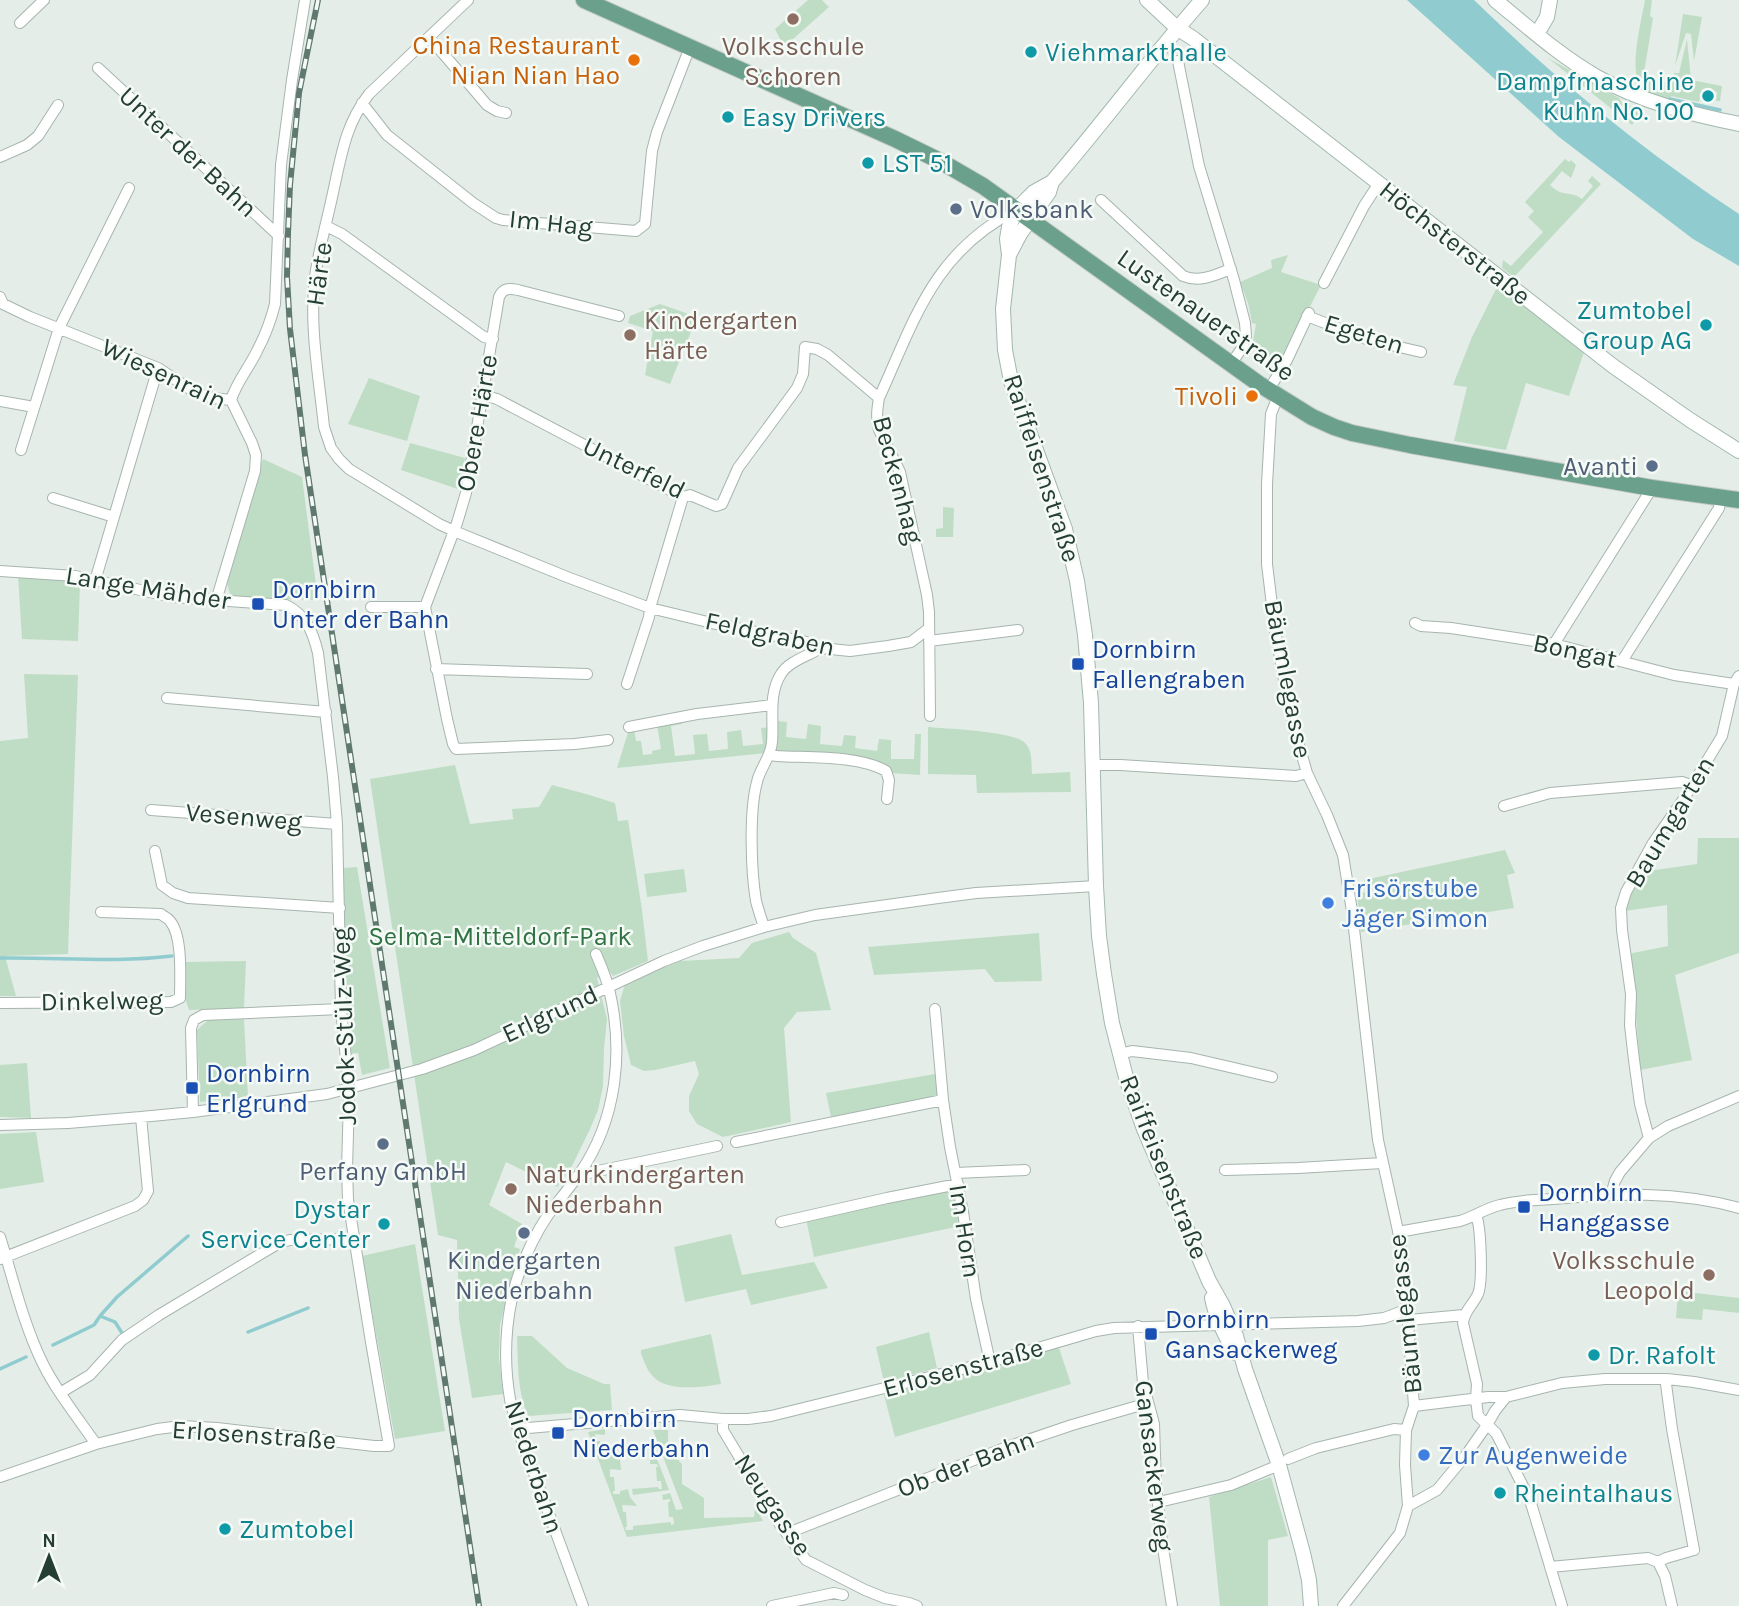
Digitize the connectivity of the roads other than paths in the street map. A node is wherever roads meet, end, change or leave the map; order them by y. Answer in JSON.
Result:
{"nodes":[{"id":1,"x":44,"y":0,"type":"edge"},
{"id":2,"x":305,"y":0,"type":"edge"},
{"id":3,"x":468,"y":0,"type":"edge"},
{"id":4,"x":584,"y":0,"type":"edge"},
{"id":5,"x":1147,"y":0,"type":"edge"},
{"id":6,"x":1202,"y":0,"type":"edge"},
{"id":7,"x":1495,"y":0,"type":"edge"},
{"id":8,"x":1550,"y":0,"type":"edge"},
{"id":9,"x":20,"y":23,"type":"dead end"},
{"id":10,"x":1177,"y":28,"type":"junction"},
{"id":11,"x":1536,"y":34,"type":"junction"},
{"id":12,"x":429,"y":37,"type":"junction"},
{"id":13,"x":690,"y":47,"type":"junction"},
{"id":14,"x":1178,"y":61,"type":"dead end"},
{"id":15,"x":98,"y":68,"type":"dead end"},
{"id":16,"x":362,"y":103,"type":"junction"},
{"id":17,"x":58,"y":105,"type":"dead end"},
{"id":18,"x":506,"y":113,"type":"dead end"},
{"id":19,"x":1739,"y":124,"type":"edge"},
{"id":20,"x":0,"y":157,"type":"edge"},
{"id":21,"x":1378,"y":183,"type":"junction"},
{"id":22,"x":129,"y":188,"type":"dead end"},
{"id":23,"x":1101,"y":200,"type":"dead end"},
{"id":24,"x":1022,"y":215,"type":"junction"},
{"id":25,"x":326,"y":226,"type":"junction"},
{"id":26,"x":279,"y":236,"type":"junction"},
{"id":27,"x":1231,"y":269,"type":"junction"},
{"id":28,"x":1324,"y":283,"type":"dead end"},
{"id":29,"x":1,"y":302,"type":"edge"},
{"id":30,"x":619,"y":316,"type":"dead end"},
{"id":31,"x":59,"y":328,"type":"junction"},
{"id":32,"x":493,"y":339,"type":"junction"},
{"id":33,"x":1420,"y":352,"type":"dead end"},
{"id":34,"x":1231,"y":364,"type":"junction"},
{"id":35,"x":158,"y":368,"type":"junction"},
{"id":36,"x":1273,"y":393,"type":"junction"},
{"id":37,"x":483,"y":395,"type":"junction"},
{"id":38,"x":879,"y":398,"type":"junction"},
{"id":39,"x":232,"y":400,"type":"junction"},
{"id":40,"x":0,"y":401,"type":"edge"},
{"id":41,"x":34,"y":407,"type":"junction"},
{"id":42,"x":22,"y":450,"type":"dead end"},
{"id":43,"x":1739,"y":451,"type":"edge"},
{"id":44,"x":1652,"y":488,"type":"junction"},
{"id":45,"x":682,"y":497,"type":"junction"},
{"id":46,"x":53,"y":498,"type":"dead end"},
{"id":47,"x":1720,"y":498,"type":"junction"},
{"id":48,"x":1739,"y":500,"type":"edge"},
{"id":49,"x":114,"y":517,"type":"junction"},
{"id":50,"x":454,"y":531,"type":"junction"},
{"id":51,"x":0,"y":571,"type":"edge"},
{"id":52,"x":95,"y":581,"type":"junction"},
{"id":53,"x":216,"y":601,"type":"junction"},
{"id":54,"x":371,"y":607,"type":"dead end"},
{"id":55,"x":425,"y":607,"type":"junction"},
{"id":56,"x":650,"y":608,"type":"junction"},
{"id":57,"x":295,"y":610,"type":"joint"},
{"id":58,"x":1415,"y":622,"type":"dead end"},
{"id":59,"x":1018,"y":630,"type":"dead end"},
{"id":60,"x":929,"y":635,"type":"junction"},
{"id":61,"x":1555,"y":644,"type":"junction"},
{"id":62,"x":821,"y":648,"type":"junction"},
{"id":63,"x":1622,"y":661,"type":"junction"},
{"id":64,"x":436,"y":669,"type":"junction"},
{"id":65,"x":587,"y":674,"type":"dead end"},
{"id":66,"x":1737,"y":680,"type":"edge"},
{"id":67,"x":627,"y":684,"type":"dead end"},
{"id":68,"x":167,"y":698,"type":"dead end"},
{"id":69,"x":772,"y":705,"type":"junction"},
{"id":70,"x":326,"y":712,"type":"junction"},
{"id":71,"x":930,"y":716,"type":"dead end"},
{"id":72,"x":629,"y":727,"type":"dead end"},
{"id":73,"x":608,"y":740,"type":"dead end"},
{"id":74,"x":770,"y":755,"type":"junction"},
{"id":75,"x":1093,"y":765,"type":"junction"},
{"id":76,"x":1307,"y":773,"type":"junction"},
{"id":77,"x":1691,"y":785,"type":"junction"},
{"id":78,"x":887,"y":799,"type":"dead end"},
{"id":79,"x":1504,"y":806,"type":"dead end"},
{"id":80,"x":150,"y":810,"type":"dead end"},
{"id":81,"x":338,"y":824,"type":"junction"},
{"id":82,"x":155,"y":851,"type":"dead end"},
{"id":83,"x":1096,"y":886,"type":"junction"},
{"id":84,"x":340,"y":908,"type":"junction"},
{"id":85,"x":101,"y":912,"type":"dead end"},
{"id":86,"x":764,"y":927,"type":"junction"},
{"id":87,"x":596,"y":954,"type":"dead end"},
{"id":88,"x":609,"y":987,"type":"junction"},
{"id":89,"x":0,"y":1003,"type":"edge"},
{"id":90,"x":341,"y":1009,"type":"junction"},
{"id":91,"x":936,"y":1009,"type":"dead end"},
{"id":92,"x":1119,"y":1054,"type":"junction"},
{"id":93,"x":1272,"y":1077,"type":"dead end"},
{"id":94,"x":1739,"y":1096,"type":"edge"},
{"id":95,"x":943,"y":1100,"type":"junction"},
{"id":96,"x":193,"y":1112,"type":"junction"},
{"id":97,"x":141,"y":1117,"type":"junction"},
{"id":98,"x":0,"y":1125,"type":"edge"},
{"id":99,"x":1649,"y":1138,"type":"junction"},
{"id":100,"x":736,"y":1142,"type":"dead end"},
{"id":101,"x":717,"y":1146,"type":"dead end"},
{"id":102,"x":1382,"y":1163,"type":"junction"},
{"id":103,"x":1025,"y":1170,"type":"dead end"},
{"id":104,"x":1225,"y":1170,"type":"dead end"},
{"id":105,"x":579,"y":1175,"type":"junction"},
{"id":106,"x":957,"y":1179,"type":"junction"},
{"id":107,"x":1611,"y":1195,"type":"junction"},
{"id":108,"x":1739,"y":1208,"type":"edge"},
{"id":109,"x":1476,"y":1216,"type":"junction"},
{"id":110,"x":780,"y":1223,"type":"dead end"},
{"id":111,"x":1398,"y":1232,"type":"junction"},
{"id":112,"x":0,"y":1237,"type":"edge"},
{"id":113,"x":354,"y":1239,"type":"junction"},
{"id":114,"x":3,"y":1258,"type":"edge"},
{"id":115,"x":1409,"y":1315,"type":"junction"},
{"id":116,"x":1464,"y":1315,"type":"junction"},
{"id":117,"x":1226,"y":1324,"type":"junction"},
{"id":118,"x":1138,"y":1326,"type":"junction"},
{"id":119,"x":990,"y":1362,"type":"junction"},
{"id":120,"x":1667,"y":1379,"type":"junction"},
{"id":121,"x":1739,"y":1390,"type":"edge"},
{"id":122,"x":60,"y":1393,"type":"junction"},
{"id":123,"x":1506,"y":1397,"type":"junction"},
{"id":124,"x":1476,"y":1399,"type":"junction"},
{"id":125,"x":1148,"y":1403,"type":"junction"},
{"id":126,"x":1414,"y":1406,"type":"junction"},
{"id":127,"x":723,"y":1419,"type":"junction"},
{"id":128,"x":1487,"y":1425,"type":"junction"},
{"id":129,"x":518,"y":1430,"type":"junction"},
{"id":130,"x":1406,"y":1430,"type":"junction"},
{"id":131,"x":96,"y":1444,"type":"junction"},
{"id":132,"x":389,"y":1446,"type":"joint"},
{"id":133,"x":1283,"y":1462,"type":"junction"},
{"id":134,"x":0,"y":1477,"type":"edge"},
{"id":135,"x":1159,"y":1502,"type":"junction"},
{"id":136,"x":1408,"y":1506,"type":"junction"},
{"id":137,"x":788,"y":1533,"type":"junction"},
{"id":138,"x":1658,"y":1562,"type":"junction"},
{"id":139,"x":1550,"y":1567,"type":"junction"},
{"id":140,"x":1309,"y":1580,"type":"junction"},
{"id":141,"x":843,"y":1595,"type":"dead end"},
{"id":142,"x":583,"y":1606,"type":"edge"},
{"id":143,"x":772,"y":1606,"type":"edge"},
{"id":144,"x":917,"y":1606,"type":"edge"},
{"id":145,"x":1172,"y":1606,"type":"edge"},
{"id":146,"x":1311,"y":1606,"type":"edge"},
{"id":147,"x":1319,"y":1606,"type":"edge"},
{"id":148,"x":1343,"y":1606,"type":"edge"},
{"id":149,"x":1562,"y":1606,"type":"edge"},
{"id":150,"x":1672,"y":1606,"type":"edge"}],
"edges":[{"from":1,"to":9,"type":"street"},
{"from":2,"to":26,"type":"street","name":"Unter der Bahn"},
{"from":3,"to":12,"type":"street","name":"Härte"},
{"from":4,"to":13,"type":"main road","name":"Lustenauerstraße"},
{"from":5,"to":10,"type":"street","name":"Höchsterstraße"},
{"from":6,"to":10,"type":"street"},
{"from":7,"to":11,"type":"street"},
{"from":8,"to":11,"type":"street"},
{"from":10,"to":21,"type":"street","name":"Höchsterstraße"},
{"from":10,"to":24,"type":"street"},
{"from":11,"to":19,"type":"street"},
{"from":12,"to":16,"type":"street","name":"Härte"},
{"from":12,"to":18,"type":"street"},
{"from":13,"to":16,"type":"street","name":"Im Hag"},
{"from":13,"to":24,"type":"main road","name":"Lustenauerstraße"},
{"from":14,"to":27,"type":"street"},
{"from":15,"to":26,"type":"street","name":"Unter der Bahn"},
{"from":16,"to":25,"type":"street","name":"Härte"},
{"from":17,"to":20,"type":"street"},
{"from":21,"to":28,"type":"street","name":"Egeten"},
{"from":21,"to":43,"type":"street","name":"Höchsterstraße"},
{"from":22,"to":31,"type":"street"},
{"from":23,"to":27,"type":"street"},
{"from":24,"to":34,"type":"main road","name":"Lustenauerstraße"},
{"from":24,"to":38,"type":"street","name":"Beckenhag"},
{"from":24,"to":75,"type":"street","name":"Raiffeisenstraße"},
{"from":25,"to":32,"type":"street"},
{"from":25,"to":50,"type":"street","name":"Härte"},
{"from":26,"to":39,"type":"street","name":"Unter der Bahn"},
{"from":27,"to":34,"type":"street"},
{"from":29,"to":31,"type":"street","name":"Wiesenrain"},
{"from":30,"to":32,"type":"street","name":"Obere Härte"},
{"from":31,"to":35,"type":"street","name":"Wiesenrain"},
{"from":31,"to":41,"type":"street"},
{"from":32,"to":37,"type":"street","name":"Obere Härte"},
{"from":33,"to":36,"type":"street","name":"Egeten"},
{"from":34,"to":36,"type":"main road","name":"Lustenauerstraße"},
{"from":35,"to":39,"type":"street","name":"Wiesenrain"},
{"from":35,"to":49,"type":"street"},
{"from":36,"to":44,"type":"main road","name":"Lustenauerstraße"},
{"from":36,"to":76,"type":"street","name":"Bäumlegasse"},
{"from":37,"to":45,"type":"street","name":"Unterfeld"},
{"from":37,"to":50,"type":"street","name":"Obere Härte"},
{"from":38,"to":45,"type":"street","name":"Unterfeld"},
{"from":38,"to":60,"type":"street","name":"Beckenhag"},
{"from":39,"to":53,"type":"street","name":"Wiesenrain"},
{"from":40,"to":41,"type":"street"},
{"from":41,"to":42,"type":"street"},
{"from":44,"to":47,"type":"main road","name":"Lustenauerstraße"},
{"from":44,"to":61,"type":"street"},
{"from":45,"to":56,"type":"street"},
{"from":46,"to":49,"type":"street"},
{"from":47,"to":48,"type":"main road","name":"Lustenauerstraße"},
{"from":47,"to":63,"type":"street"},
{"from":49,"to":52,"type":"street"},
{"from":50,"to":55,"type":"street","name":"Obere Härte"},
{"from":50,"to":56,"type":"street","name":"Feldgraben"},
{"from":51,"to":52,"type":"street","name":"Lange Mähder"},
{"from":52,"to":53,"type":"street","name":"Lange Mähder"},
{"from":53,"to":57,"type":"street","name":"Lange Mähder"},
{"from":54,"to":55,"type":"street"},
{"from":55,"to":64,"type":"street"},
{"from":56,"to":62,"type":"street","name":"Feldgraben"},
{"from":56,"to":67,"type":"street"},
{"from":57,"to":70,"type":"street","name":"Jodok-Stülz-Weg"},
{"from":58,"to":61,"type":"street","name":"Bongat"},
{"from":59,"to":60,"type":"street","name":"Feldgraben"},
{"from":60,"to":62,"type":"street","name":"Feldgraben"},
{"from":60,"to":71,"type":"street","name":"Beckenhag"},
{"from":61,"to":63,"type":"street","name":"Bongat"},
{"from":62,"to":69,"type":"street"},
{"from":63,"to":66,"type":"street","name":"Bongat"},
{"from":64,"to":65,"type":"street"},
{"from":64,"to":73,"type":"street"},
{"from":66,"to":77,"type":"street","name":"Baumgarten"},
{"from":68,"to":70,"type":"street"},
{"from":69,"to":72,"type":"street"},
{"from":69,"to":74,"type":"street"},
{"from":70,"to":81,"type":"street","name":"Jodok-Stülz-Weg"},
{"from":74,"to":78,"type":"street"},
{"from":74,"to":86,"type":"street"},
{"from":75,"to":76,"type":"street"},
{"from":75,"to":83,"type":"street","name":"Raiffeisenstraße"},
{"from":76,"to":102,"type":"street","name":"Bäumlegasse"},
{"from":77,"to":79,"type":"street"},
{"from":77,"to":99,"type":"street","name":"Baumgarten"},
{"from":80,"to":81,"type":"street","name":"Vesenweg"},
{"from":81,"to":84,"type":"street","name":"Jodok-Stülz-Weg"},
{"from":82,"to":84,"type":"street"},
{"from":83,"to":86,"type":"street","name":"Erlgrund"},
{"from":83,"to":92,"type":"street","name":"Raiffeisenstraße"},
{"from":84,"to":90,"type":"street","name":"Jodok-Stülz-Weg"},
{"from":85,"to":89,"type":"street","name":"Dinkelweg"},
{"from":86,"to":88,"type":"street","name":"Erlgrund"},
{"from":87,"to":88,"type":"street","name":"Niederbahn"},
{"from":88,"to":96,"type":"street","name":"Erlgrund"},
{"from":88,"to":105,"type":"street","name":"Niederbahn"},
{"from":90,"to":96,"type":"street"},
{"from":90,"to":113,"type":"street","name":"Jodok-Stülz-Weg","bridge":true},
{"from":91,"to":95,"type":"street","name":"Im Horn"},
{"from":92,"to":93,"type":"street","name":"Raiffeisenstraße"},
{"from":92,"to":117,"type":"street","name":"Raiffeisenstraße"},
{"from":94,"to":99,"type":"street"},
{"from":95,"to":100,"type":"street"},
{"from":95,"to":106,"type":"street","name":"Im Horn"},
{"from":96,"to":97,"type":"street","name":"Erlgrund"},
{"from":97,"to":98,"type":"street","name":"Erlgrund"},
{"from":97,"to":114,"type":"street"},
{"from":99,"to":107,"type":"street"},
{"from":101,"to":105,"type":"street"},
{"from":102,"to":104,"type":"street"},
{"from":102,"to":111,"type":"street","name":"Bäumlegasse"},
{"from":103,"to":106,"type":"street"},
{"from":105,"to":129,"type":"street","name":"Niederbahn"},
{"from":106,"to":110,"type":"street"},
{"from":106,"to":119,"type":"street","name":"Im Horn"},
{"from":107,"to":108,"type":"street"},
{"from":107,"to":109,"type":"street"},
{"from":109,"to":111,"type":"street"},
{"from":109,"to":116,"type":"street"},
{"from":111,"to":115,"type":"street","name":"Bäumlegasse"},
{"from":112,"to":114,"type":"street"},
{"from":113,"to":122,"type":"street"},
{"from":113,"to":132,"type":"street","name":"Jodok-Stülz-Weg"},
{"from":114,"to":122,"type":"street"},
{"from":115,"to":116,"type":"street","name":"Erlosenstraße"},
{"from":115,"to":117,"type":"street","name":"Erlosenstraße"},
{"from":115,"to":126,"type":"street","name":"Bäumlegasse"},
{"from":116,"to":124,"type":"street"},
{"from":117,"to":118,"type":"street","name":"Erlosenstraße"},
{"from":117,"to":133,"type":"street","name":"Raiffeisenstraße"},
{"from":118,"to":119,"type":"street","name":"Erlosenstraße"},
{"from":118,"to":125,"type":"street","name":"Gansackerweg"},
{"from":119,"to":127,"type":"street","name":"Erlosenstraße"},
{"from":120,"to":121,"type":"street"},
{"from":120,"to":123,"type":"street"},
{"from":120,"to":138,"type":"street"},
{"from":122,"to":131,"type":"street"},
{"from":123,"to":124,"type":"street"},
{"from":123,"to":128,"type":"street"},
{"from":124,"to":126,"type":"street"},
{"from":124,"to":128,"type":"street"},
{"from":125,"to":135,"type":"street","name":"Gansackerweg"},
{"from":125,"to":137,"type":"street","name":"Ob der Bahn"},
{"from":126,"to":130,"type":"street","name":"Bäumlegasse"},
{"from":127,"to":129,"type":"street","name":"Erlosenstraße"},
{"from":127,"to":137,"type":"street","name":"Neugasse"},
{"from":128,"to":136,"type":"street"},
{"from":128,"to":139,"type":"street"},
{"from":129,"to":142,"type":"street","name":"Niederbahn"},
{"from":130,"to":133,"type":"street"},
{"from":130,"to":136,"type":"street","name":"Bäumlegasse"},
{"from":131,"to":132,"type":"street","name":"Erlosenstraße"},
{"from":131,"to":134,"type":"street","name":"Erlosenstraße"},
{"from":133,"to":135,"type":"street"},
{"from":133,"to":140,"type":"street","name":"Raiffeisenstraße"},
{"from":135,"to":145,"type":"street","name":"Gansackerweg"},
{"from":136,"to":148,"type":"street"},
{"from":137,"to":144,"type":"street","name":"Neugasse"},
{"from":138,"to":139,"type":"street"},
{"from":138,"to":150,"type":"street"},
{"from":139,"to":149,"type":"street"},
{"from":140,"to":146,"type":"street","name":"Raiffeisenstraße"},
{"from":140,"to":147,"type":"street","name":"Raiffeisenstraße"},
{"from":141,"to":143,"type":"street"}]}
